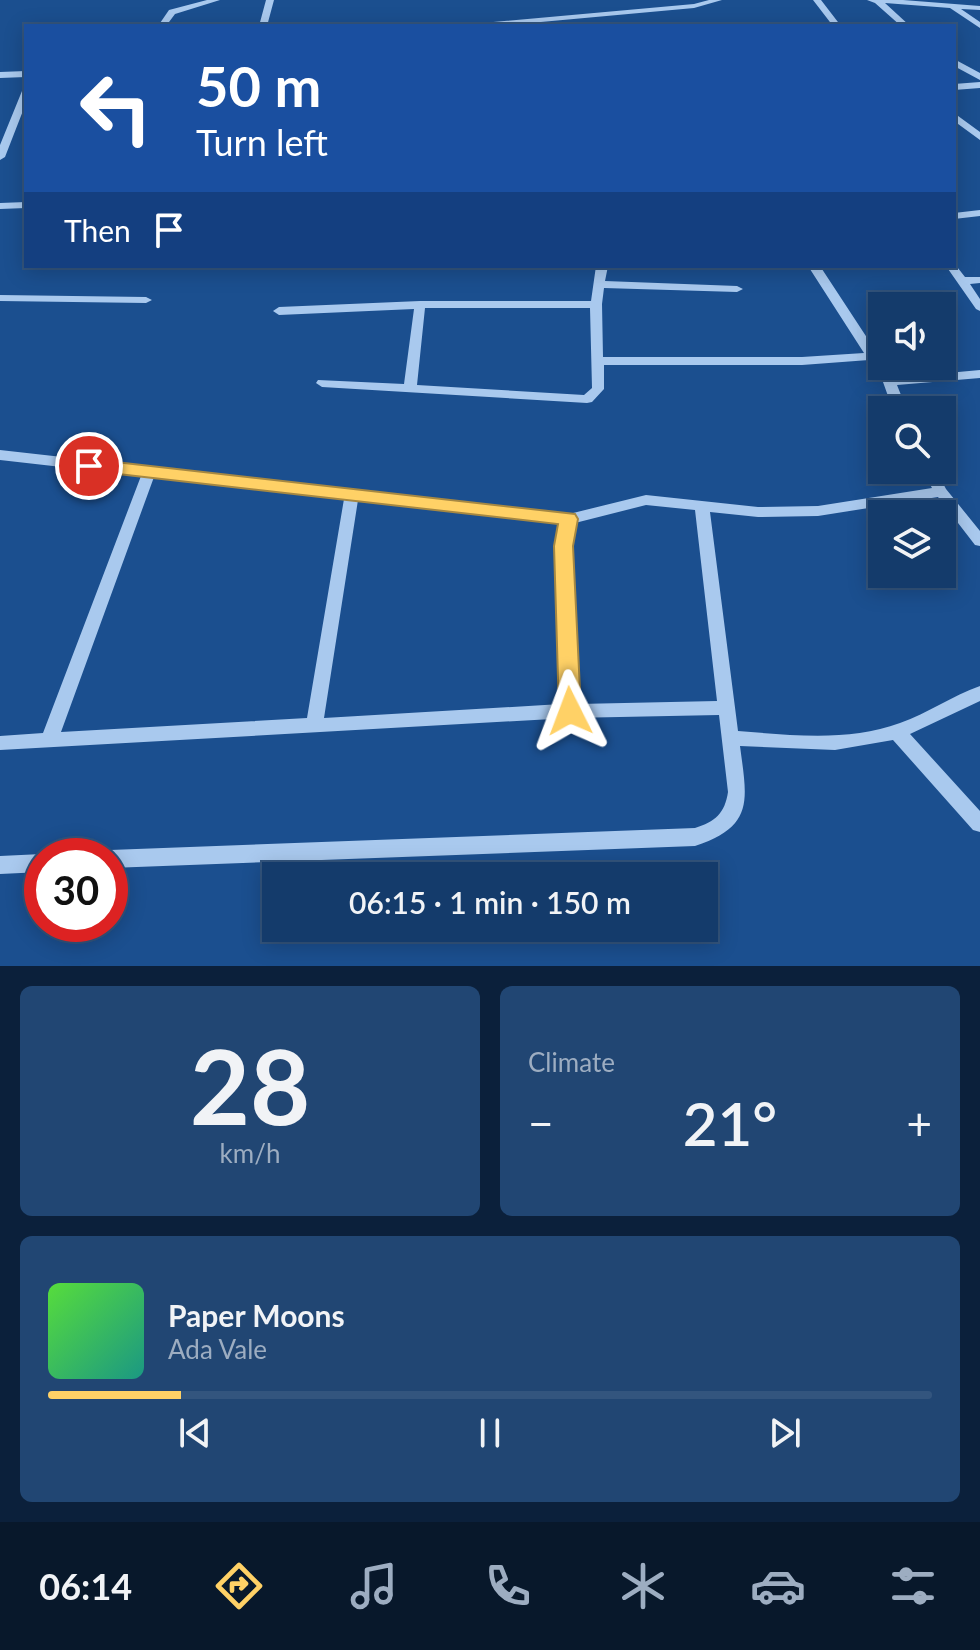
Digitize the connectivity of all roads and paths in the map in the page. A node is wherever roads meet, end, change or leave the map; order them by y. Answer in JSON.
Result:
{"nodes":[{"id":1,"x":216,"y":0,"type":"edge"},
{"id":2,"x":270,"y":0,"type":"edge"},
{"id":3,"x":718,"y":0,"type":"edge"},
{"id":4,"x":817,"y":0,"type":"edge"},
{"id":5,"x":871,"y":0,"type":"edge"},
{"id":6,"x":878,"y":1,"type":"edge"},
{"id":7,"x":950,"y":3,"type":"edge"},
{"id":8,"x":980,"y":8,"type":"edge"},
{"id":9,"x":163,"y":24,"type":"edge"},
{"id":10,"x":264,"y":24,"type":"edge"},
{"id":11,"x":493,"y":24,"type":"edge"},
{"id":12,"x":835,"y":24,"type":"edge"},
{"id":13,"x":904,"y":24,"type":"edge"},
{"id":14,"x":980,"y":26,"type":"edge"},
{"id":15,"x":956,"y":63,"type":"edge"},
{"id":16,"x":24,"y":74,"type":"edge"},
{"id":17,"x":0,"y":75,"type":"edge"},
{"id":18,"x":980,"y":77,"type":"edge"},
{"id":19,"x":980,"y":85,"type":"edge"},
{"id":20,"x":956,"y":87,"type":"edge"},
{"id":21,"x":24,"y":95,"type":"edge"},
{"id":22,"x":956,"y":118,"type":"edge"},
{"id":23,"x":4,"y":136,"type":"edge"},
{"id":24,"x":980,"y":137,"type":"edge"},
{"id":25,"x":0,"y":157,"type":"edge"},
{"id":26,"x":24,"y":205,"type":"edge"},
{"id":27,"x":0,"y":206,"type":"edge"},
{"id":28,"x":980,"y":213,"type":"edge"},
{"id":29,"x":956,"y":216,"type":"edge"},
{"id":30,"x":602,"y":268,"type":"edge"},
{"id":31,"x":815,"y":268,"type":"edge"},
{"id":32,"x":953,"y":268,"type":"edge"},
{"id":33,"x":980,"y":280,"type":"edge"},
{"id":34,"x":961,"y":281,"type":"junction"},
{"id":35,"x":601,"y":284,"type":"junction"},
{"id":36,"x":737,"y":289,"type":"dead end"},
{"id":37,"x":0,"y":298,"type":"edge"},
{"id":38,"x":146,"y":300,"type":"dead end"},
{"id":39,"x":596,"y":304,"type":"junction"},
{"id":40,"x":420,"y":305,"type":"junction"},
{"id":41,"x":980,"y":307,"type":"edge"},
{"id":42,"x":279,"y":311,"type":"dead end"},
{"id":43,"x":868,"y":348,"type":"edge"},
{"id":44,"x":868,"y":356,"type":"edge"},
{"id":45,"x":598,"y":361,"type":"junction"},
{"id":46,"x":980,"y":374,"type":"edge"},
{"id":47,"x":889,"y":382,"type":"joint"},
{"id":48,"x":322,"y":383,"type":"dead end"},
{"id":49,"x":410,"y":389,"type":"junction"},
{"id":50,"x":894,"y":396,"type":"edge"},
{"id":51,"x":0,"y":455,"type":"edge"},
{"id":52,"x":149,"y":472,"type":"junction"},
{"id":53,"x":937,"y":484,"type":"edge"},
{"id":54,"x":941,"y":492,"type":"junction"},
{"id":55,"x":352,"y":495,"type":"junction"},
{"id":56,"x":702,"y":506,"type":"junction"},
{"id":57,"x":569,"y":519,"type":"junction"},
{"id":58,"x":980,"y":541,"type":"edge"},
{"id":59,"x":980,"y":693,"type":"edge"},
{"id":60,"x":728,"y":708,"type":"junction"},
{"id":61,"x":570,"y":711,"type":"junction"},
{"id":62,"x":314,"y":725,"type":"junction"},
{"id":63,"x":897,"y":732,"type":"junction"},
{"id":64,"x":731,"y":738,"type":"junction"},
{"id":65,"x":49,"y":740,"type":"junction"},
{"id":66,"x":0,"y":743,"type":"edge"},
{"id":67,"x":980,"y":824,"type":"edge"},
{"id":68,"x":128,"y":858,"type":"edge"},
{"id":69,"x":24,"y":864,"type":"edge"},
{"id":70,"x":0,"y":865,"type":"edge"}],
"edges":[{"from":1,"to":9,"type":"street"},
{"from":2,"to":10,"type":"street"},
{"from":3,"to":11,"type":"street"},
{"from":4,"to":12,"type":"street"},
{"from":5,"to":6,"type":"street"},
{"from":6,"to":7,"type":"street"},
{"from":6,"to":13,"type":"street"},
{"from":7,"to":8,"type":"street"},
{"from":7,"to":14,"type":"street"},
{"from":15,"to":18,"type":"street"},
{"from":16,"to":17,"type":"street"},
{"from":19,"to":20,"type":"street"},
{"from":21,"to":23,"type":"street"},
{"from":22,"to":24,"type":"street"},
{"from":23,"to":25,"type":"street"},
{"from":26,"to":27,"type":"street"},
{"from":28,"to":29,"type":"street"},
{"from":30,"to":35,"type":"street"},
{"from":31,"to":43,"type":"street"},
{"from":32,"to":34,"type":"street"},
{"from":33,"to":34,"type":"street"},
{"from":34,"to":41,"type":"street"},
{"from":35,"to":36,"type":"street"},
{"from":35,"to":39,"type":"street"},
{"from":37,"to":38,"type":"street"},
{"from":39,"to":40,"type":"street"},
{"from":39,"to":45,"type":"street"},
{"from":40,"to":42,"type":"street"},
{"from":40,"to":49,"type":"street"},
{"from":44,"to":45,"type":"street"},
{"from":45,"to":49,"type":"street"},
{"from":46,"to":47,"type":"street"},
{"from":47,"to":50,"type":"street"},
{"from":48,"to":49,"type":"street"},
{"from":51,"to":52,"type":"street"},
{"from":52,"to":55,"type":"street"},
{"from":52,"to":65,"type":"street"},
{"from":53,"to":54,"type":"street"},
{"from":54,"to":56,"type":"street"},
{"from":54,"to":58,"type":"street"},
{"from":55,"to":57,"type":"street"},
{"from":55,"to":62,"type":"street"},
{"from":56,"to":57,"type":"street"},
{"from":56,"to":60,"type":"street"},
{"from":57,"to":61,"type":"street"},
{"from":59,"to":63,"type":"street"},
{"from":60,"to":61,"type":"street"},
{"from":60,"to":64,"type":"street"},
{"from":61,"to":62,"type":"street"},
{"from":62,"to":65,"type":"street"},
{"from":63,"to":64,"type":"street"},
{"from":63,"to":67,"type":"street"},
{"from":64,"to":68,"type":"street"},
{"from":65,"to":66,"type":"street"},
{"from":69,"to":70,"type":"street"}]}
